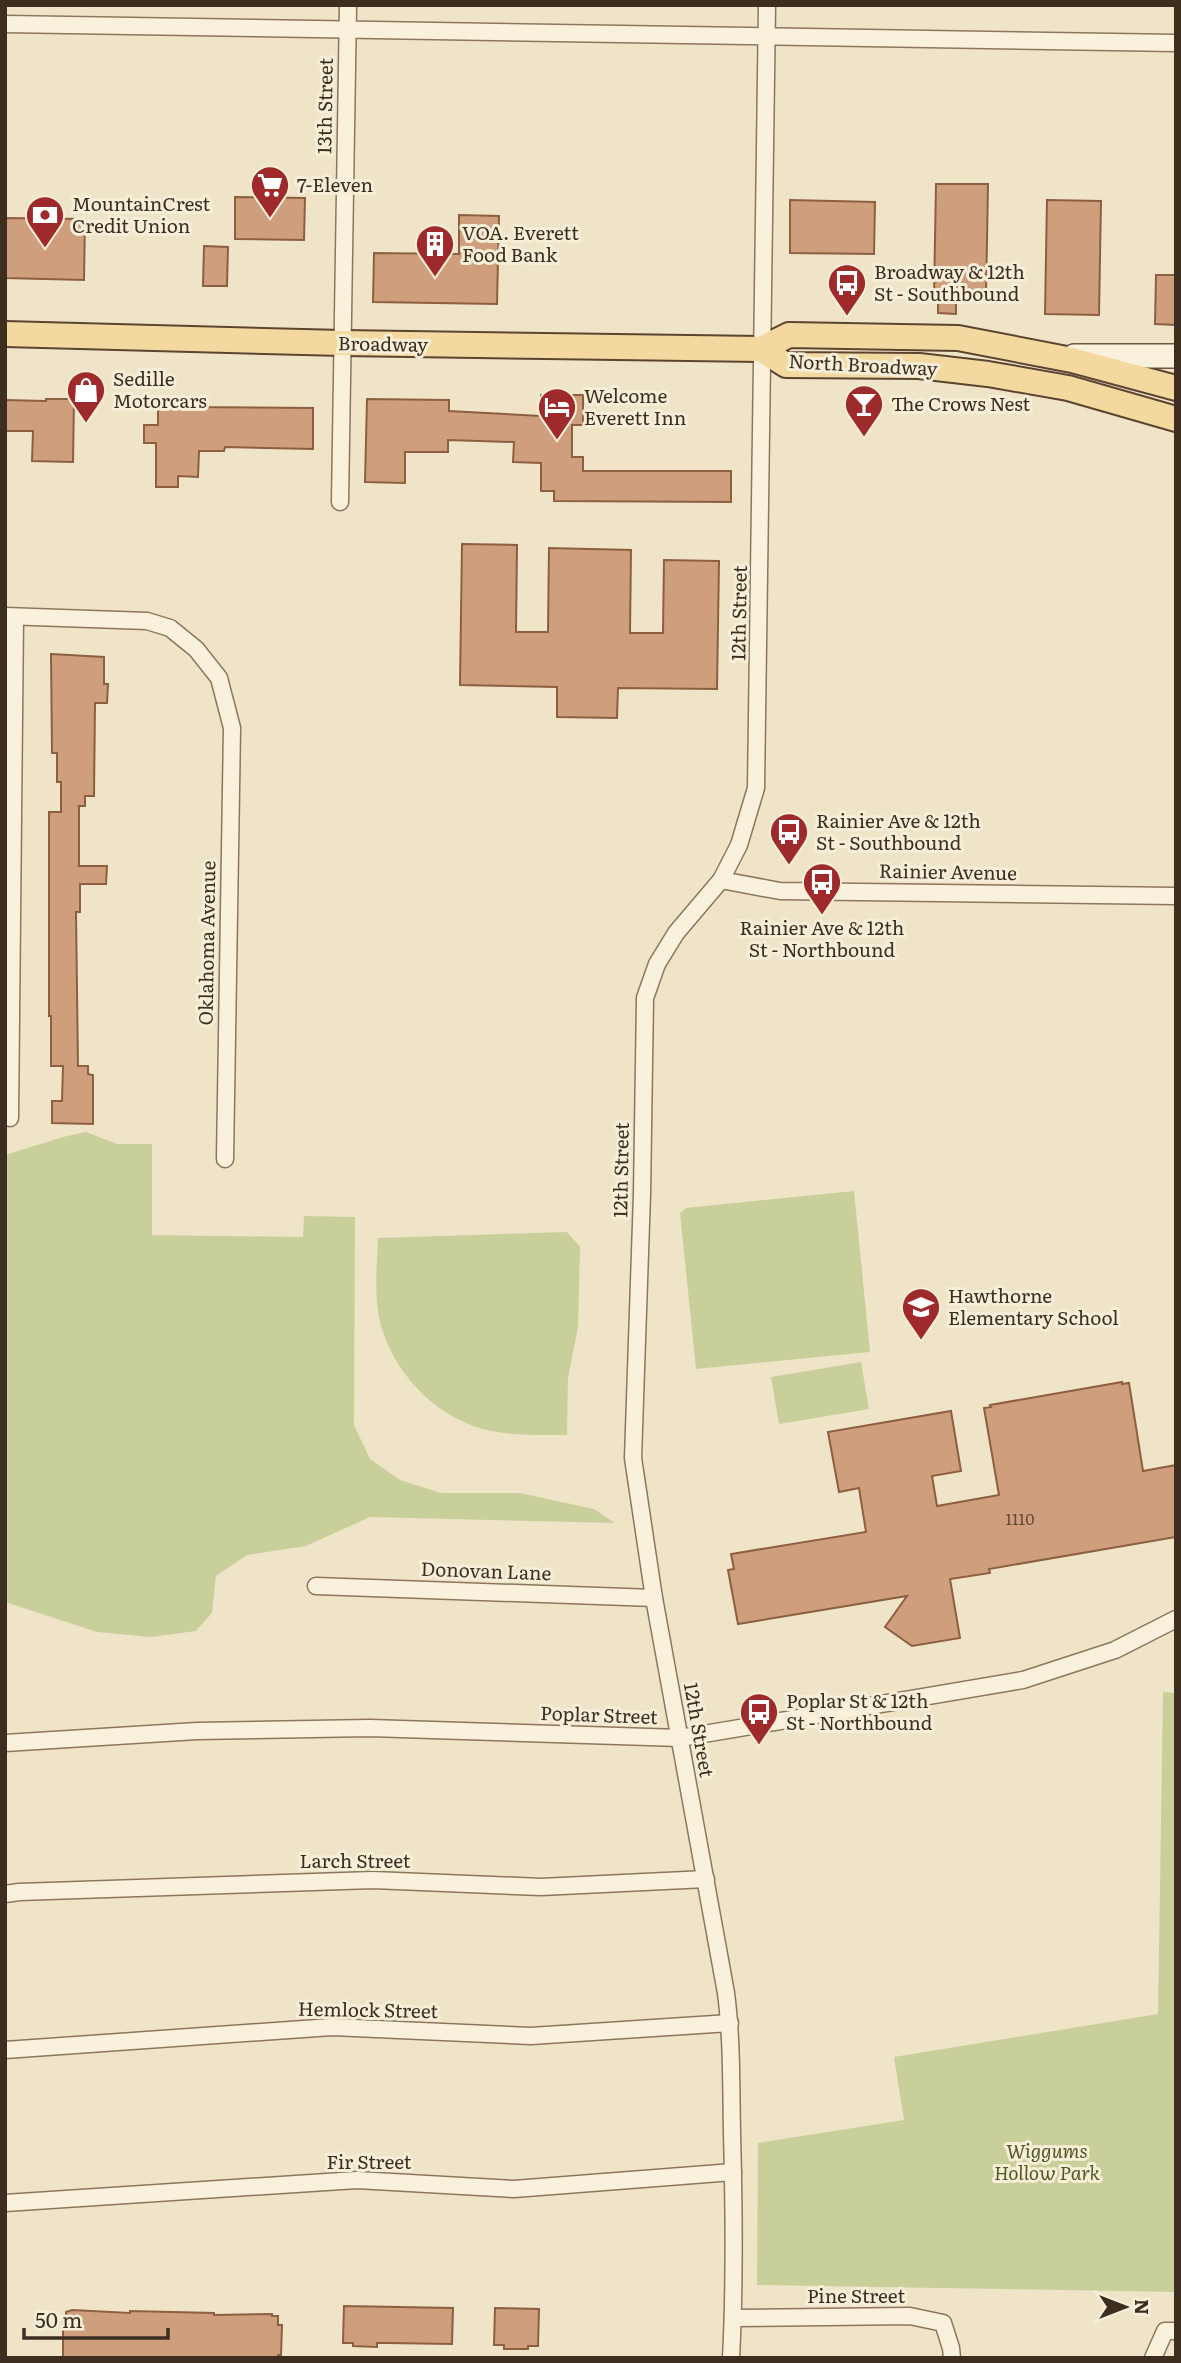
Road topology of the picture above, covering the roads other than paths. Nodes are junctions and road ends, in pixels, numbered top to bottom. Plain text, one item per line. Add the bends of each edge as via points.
1 (348, 5) edge
2 (768, 5) edge
3 (5, 24) edge
4 (347, 29) junction
5 (767, 36) junction
6 (1176, 43) edge
7 (5, 334) edge
8 (342, 343) junction
9 (761, 349) junction
10 (1055, 356) junction
11 (1176, 356) edge
12 (1176, 388) edge
13 (1176, 419) edge
14 (340, 502) dead end
15 (10, 616) edge
16 (720, 880) junction
17 (1176, 896) edge
18 (8, 947) edge
19 (9, 1118) dead end
20 (225, 1159) dead end
21 (316, 1586) dead end
22 (654, 1598) junction
23 (1176, 1619) edge
24 (680, 1738) junction
25 (5, 1743) edge
26 (706, 1879) junction
27 (5, 1894) edge
28 (730, 2022) junction
29 (5, 2050) edge
30 (733, 2172) junction
31 (5, 2203) edge
32 (733, 2318) junction
33 (1170, 2331) edge
34 (731, 2358) edge
35 (952, 2358) edge
36 (1153, 2358) edge

1 - 4 street, 13th Street
2 - 5 street, 12th Street
3 - 4 street
4 - 5 street
4 - 8 street, 13th Street
5 - 6 street
5 - 9 street, 12th Street
7 - 8 main road, Broadway
8 - 9 main road, Broadway
8 - 14 street, 13th Street
9 - 10 main road, North Broadway via 789,335 958,338
9 - 13 main road, North Broadway via 786,365 919,366 988,373 1068,388
9 - 16 street, 12th Street via 756,788 739,845
10 - 11 street
10 - 12 main road, North Broadway
15 - 18 street
15 - 20 street, Oklahoma Avenue via 147,621 170,628 196,649 219,678 232,728
16 - 17 street, Rainier Avenue via 780,891
16 - 22 street, 12th Street via 670,943 645,998 633,1458
18 - 19 street
21 - 22 street, Donovan Lane
22 - 24 street, 12th Street
23 - 24 street, Poplar Street via 1115,1650 1023,1679
24 - 25 street, Poplar Street via 370,1728 197,1731
24 - 26 street, 12th Street
26 - 27 street, Larch Street via 541,1887 373,1880
26 - 28 street, 12th Street
28 - 29 street, Hemlock Street via 531,2036 332,2027
28 - 30 street, 12th Street
30 - 31 street, Fir Street via 514,2189 357,2180
30 - 32 street, 12th Street
32 - 34 street, 12th Street
32 - 35 street, Pine Street via 910,2316 943,2323
33 - 36 street

